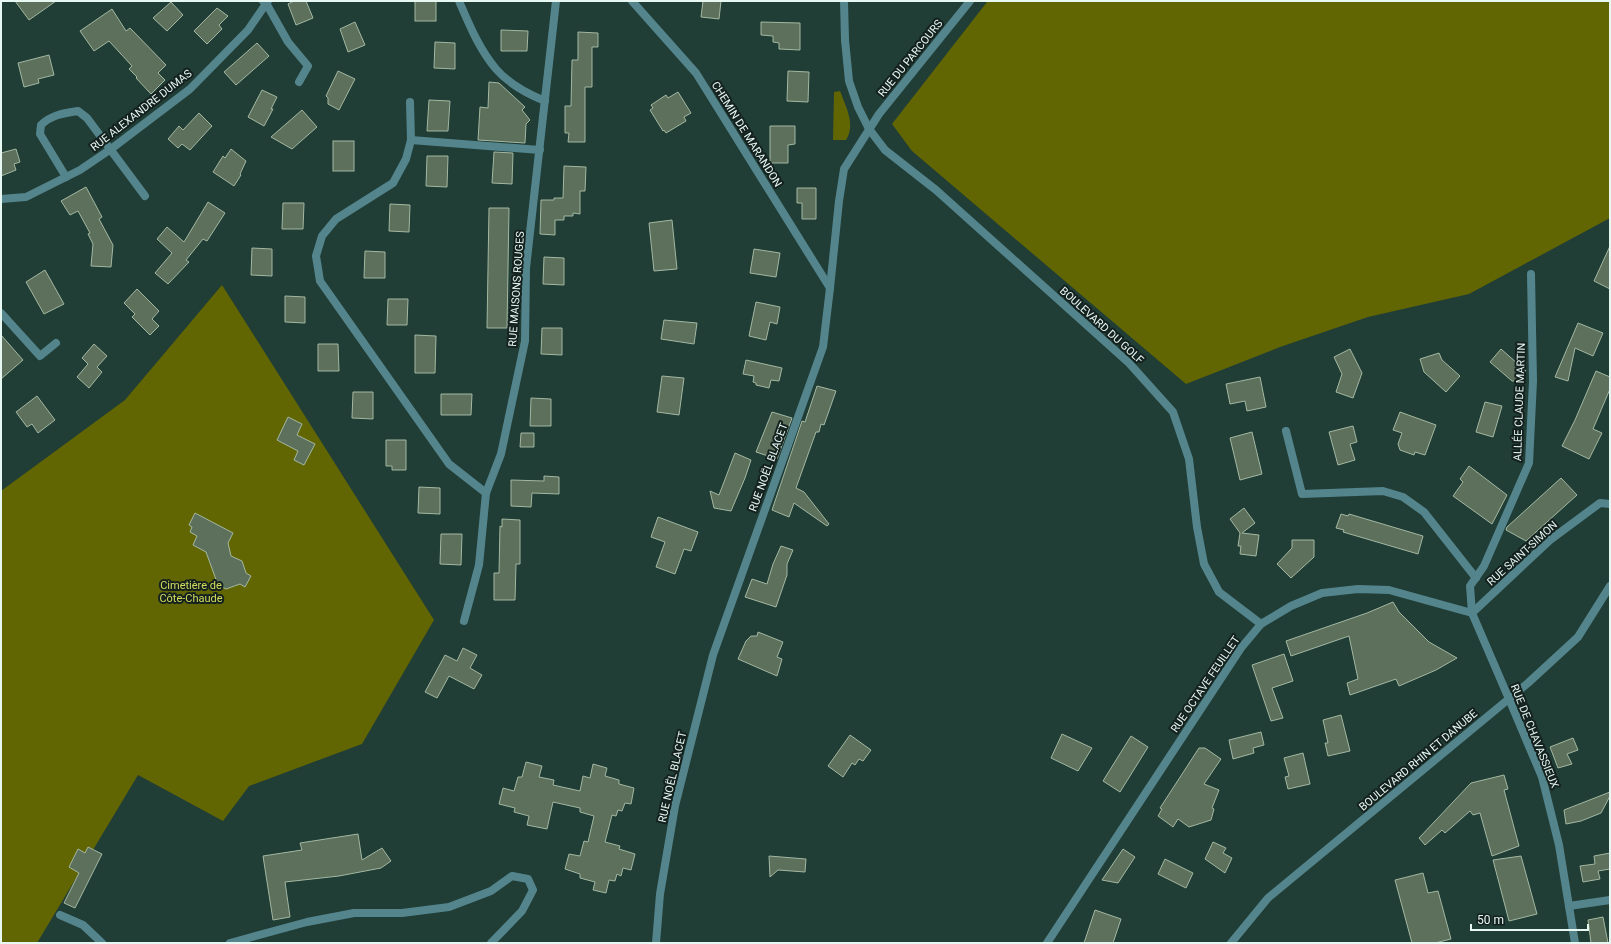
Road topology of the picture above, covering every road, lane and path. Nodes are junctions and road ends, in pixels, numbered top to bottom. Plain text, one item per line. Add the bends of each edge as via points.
1 (459, 1) edge
2 (556, 1) edge
3 (632, 1) edge
4 (844, 1) edge
5 (970, 1) edge
6 (266, 2) edge
7 (299, 82) dead end
8 (545, 101) junction
9 (410, 102) dead end
10 (869, 129) junction
11 (411, 140) junction
12 (112, 149) junction
13 (540, 150) junction
14 (66, 178) junction
15 (145, 196) dead end
16 (1, 199) edge
17 (1531, 274) dead end
18 (830, 288) junction
19 (1, 313) edge
20 (56, 343) dead end
21 (1286, 431) dead end
22 (486, 493) junction
23 (1610, 504) edge
24 (1476, 578) junction
25 (1610, 586) edge
26 (1472, 613) junction
27 (464, 621) dead end
28 (1261, 624) junction
29 (1509, 699) junction
30 (1610, 900) edge
31 (1569, 906) junction
32 (60, 915) dead end
33 (102, 943) edge
34 (230, 943) edge
35 (490, 943) edge
36 (656, 943) edge
37 (1047, 943) edge
38 (1231, 943) edge
39 (1575, 943) edge

1 - 8 street via 474,36 496,69 524,92
2 - 8 street, RUE MAISONS ROUGES
3 - 18 street, CHEMIN DE MARANDON via 696,73
4 - 10 street via 849,81
5 - 10 street, RUE DU PARCOURS
6 - 7 street via 288,42 308,66
6 - 12 street, RUE ALEXANDRE DUMAS via 248,30 190,89
8 - 13 street, RUE MAISONS ROUGES
9 - 11 street
10 - 18 street, RUE NOËL BLACET via 844,169 838,201
10 - 28 street, BOULEVARD DU GOLF via 885,150 936,190 1129,362 1173,412 1189,459 1196,527 1204,564 1219,592
11 - 13 street
11 - 22 street via 406,160 393,182 336,220 322,236 316,256 320,281 450,464
12 - 14 street, RUE ALEXANDRE DUMAS
12 - 14 street via 87,118 78,111 48,118 41,125 40,134
12 - 15 street
13 - 22 street, RUE MAISONS ROUGES via 526,268 525,341 501,454
14 - 16 street, RUE ALEXANDRE DUMAS via 26,197
17 - 24 street, ALLÉE CLAUDE MARTIN via 1533,381 1529,463 1484,566
18 - 36 street, RUE NOËL BLACET via 823,347 713,655 675,806 660,894
19 - 20 street via 40,356
21 - 24 street via 1302,494 1383,491 1403,498 1424,512
22 - 27 street, RUE MAISONS ROUGES via 479,565
23 - 26 street, RUE SAINT-SIMON via 1600,503 1550,540
24 - 26 street, ALLÉE CLAUDE MARTIN via 1470,586
25 - 29 street, BOULEVARD RHIN ET DANUBE via 1578,637
26 - 28 street, RUE OCTAVE FEUILLET via 1389,590 1358,589 1322,593 1291,606
26 - 29 street, RUE DE CHAVASSIEUX
28 - 37 street, RUE OCTAVE FEUILLET via 1241,648
29 - 31 street, RUE DE CHAVASSIEUX via 1542,777 1559,845
29 - 38 street, BOULEVARD RHIN ET DANUBE via 1268,898
30 - 31 street
31 - 39 street, RUE DE CHAVASSIEUX
32 - 33 street via 83,925
34 - 35 street via 307,922 354,913 402,913 449,908 491,891 512,876 528,879 533,890 522,911

